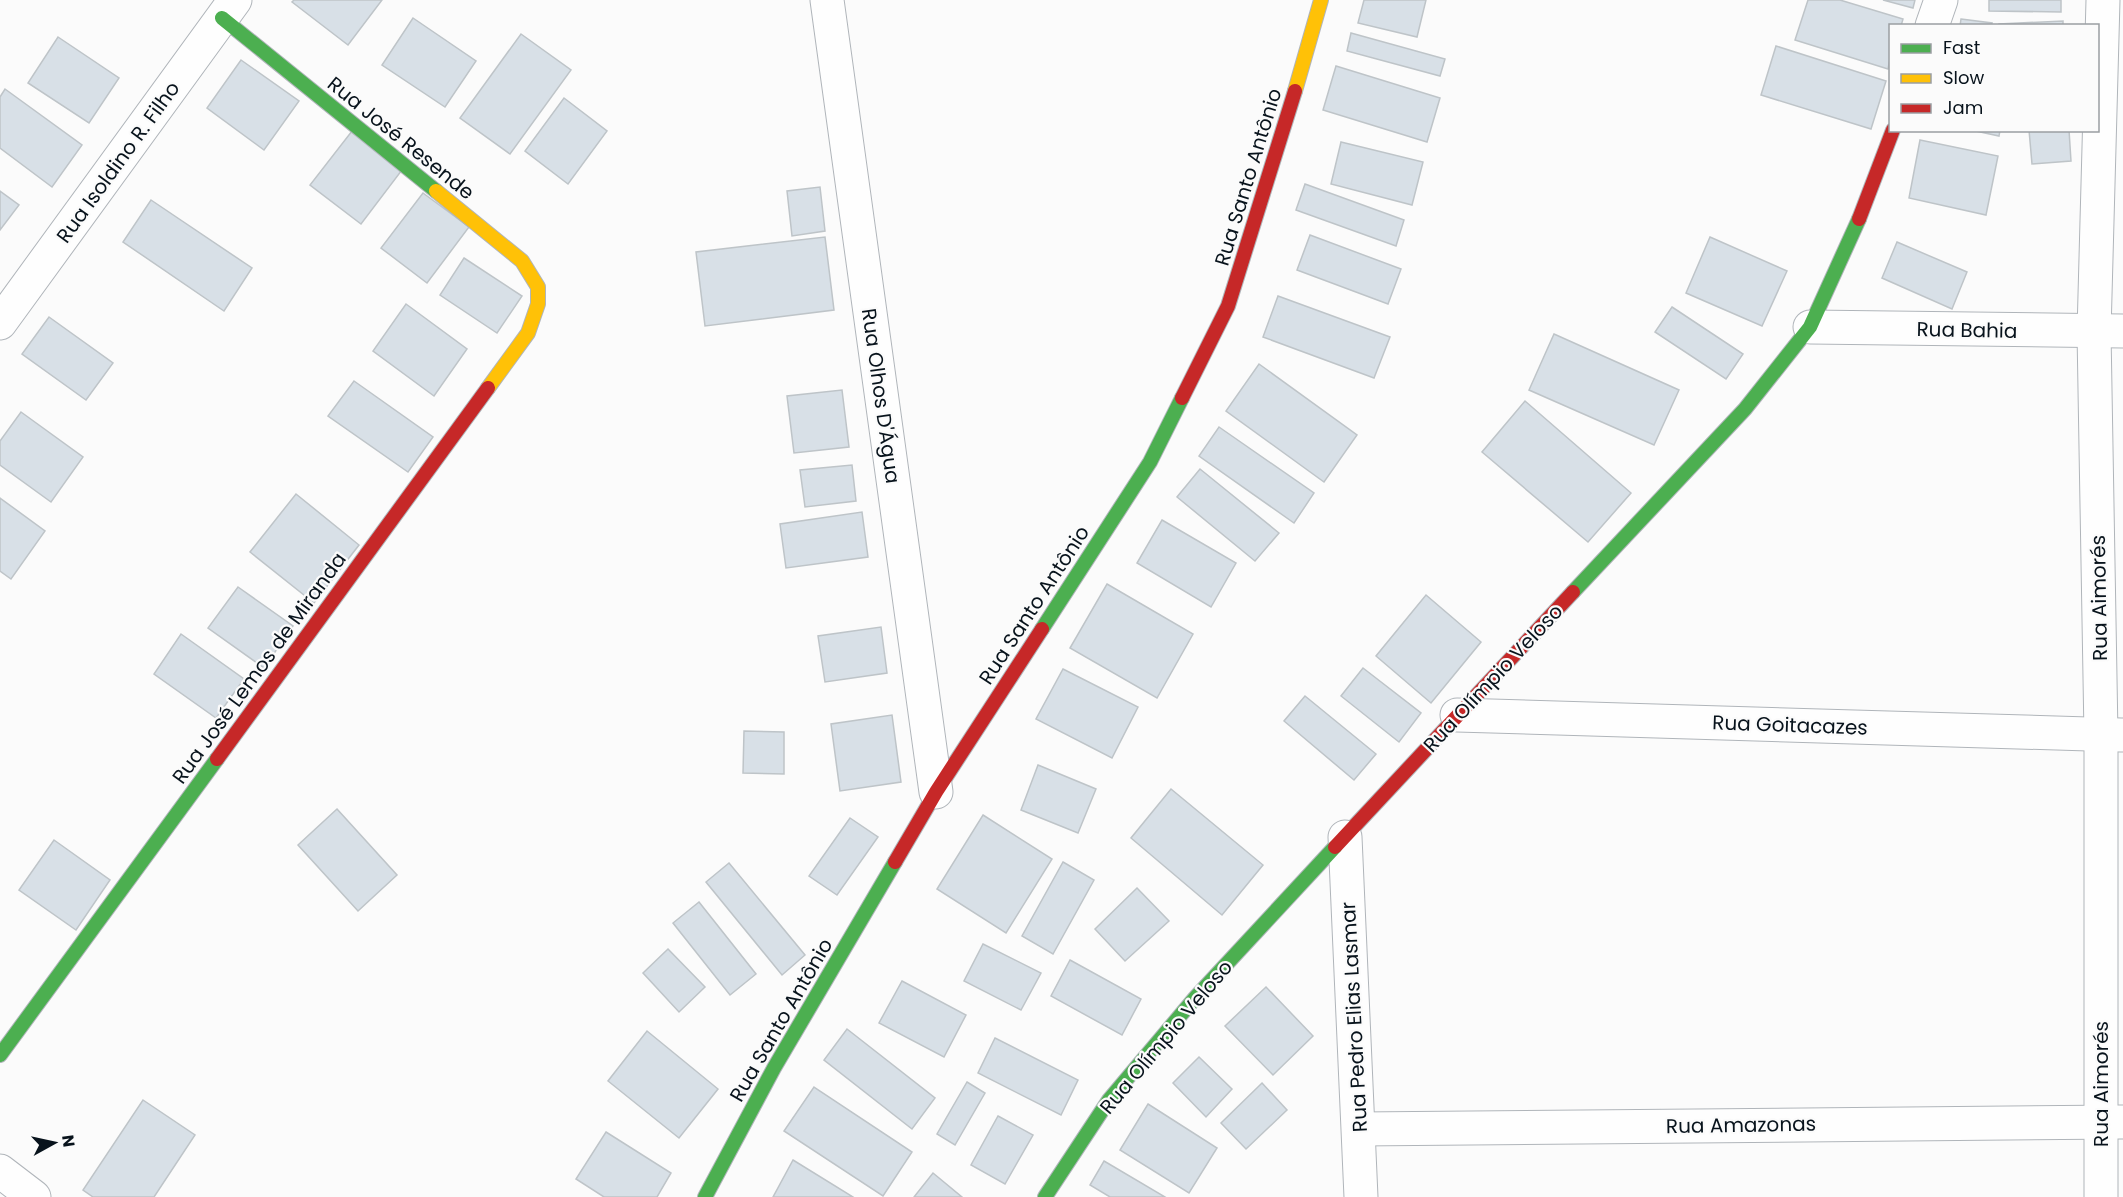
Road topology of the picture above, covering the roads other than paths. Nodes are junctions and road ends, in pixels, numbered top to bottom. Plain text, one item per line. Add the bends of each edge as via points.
1 (827, 0) edge
2 (1321, 0) edge
3 (1941, 0) edge
4 (2103, 0) edge
5 (229, 9) edge
6 (1933, 24) edge
7 (1892, 132) edge
8 (540, 299) joint
9 (0, 323) edge
10 (1810, 327) junction
11 (2109, 332) edge
12 (1457, 715) junction
13 (2112, 735) edge
14 (936, 792) junction
15 (1345, 837) junction
16 (0, 1055) edge
17 (2112, 1122) edge
18 (1359, 1129) junction
19 (0, 1171) edge
20 (34, 1197) edge
21 (705, 1197) edge
22 (1045, 1197) edge
23 (1362, 1197) edge
24 (2101, 1197) edge

1 - 14 street, Rua Olhos D'Água
2 - 14 street, Rua Santo Antônio via 1228,306 1150,462
3 - 6 street
4 - 11 street, Rua Aimorés
5 - 8 street, Rua José Resende via 522,261 535,277
5 - 9 street, Rua Isoldino R. Filho
7 - 10 street, Rua Olímpio Veloso via 1865,206
8 - 16 street, Rua José Lemos de Miranda via 528,333
10 - 11 street, Rua Bahia
10 - 12 street, Rua Olímpio Veloso via 1745,409
11 - 13 street, Rua Aimorés
12 - 13 street, Rua Goitacazes
12 - 15 street, Rua Olímpio Veloso
13 - 17 street, Rua Aimorés
14 - 21 street, Rua Santo Antônio via 774,1068
15 - 18 street, Rua Pedro Elias Lasmar
15 - 22 street, Rua Olímpio Veloso via 1195,998 1109,1100
17 - 18 street, Rua Amazonas
17 - 24 street, Rua Aimorés
18 - 23 street, Rua Pedro Elias Lasmar
19 - 20 street

